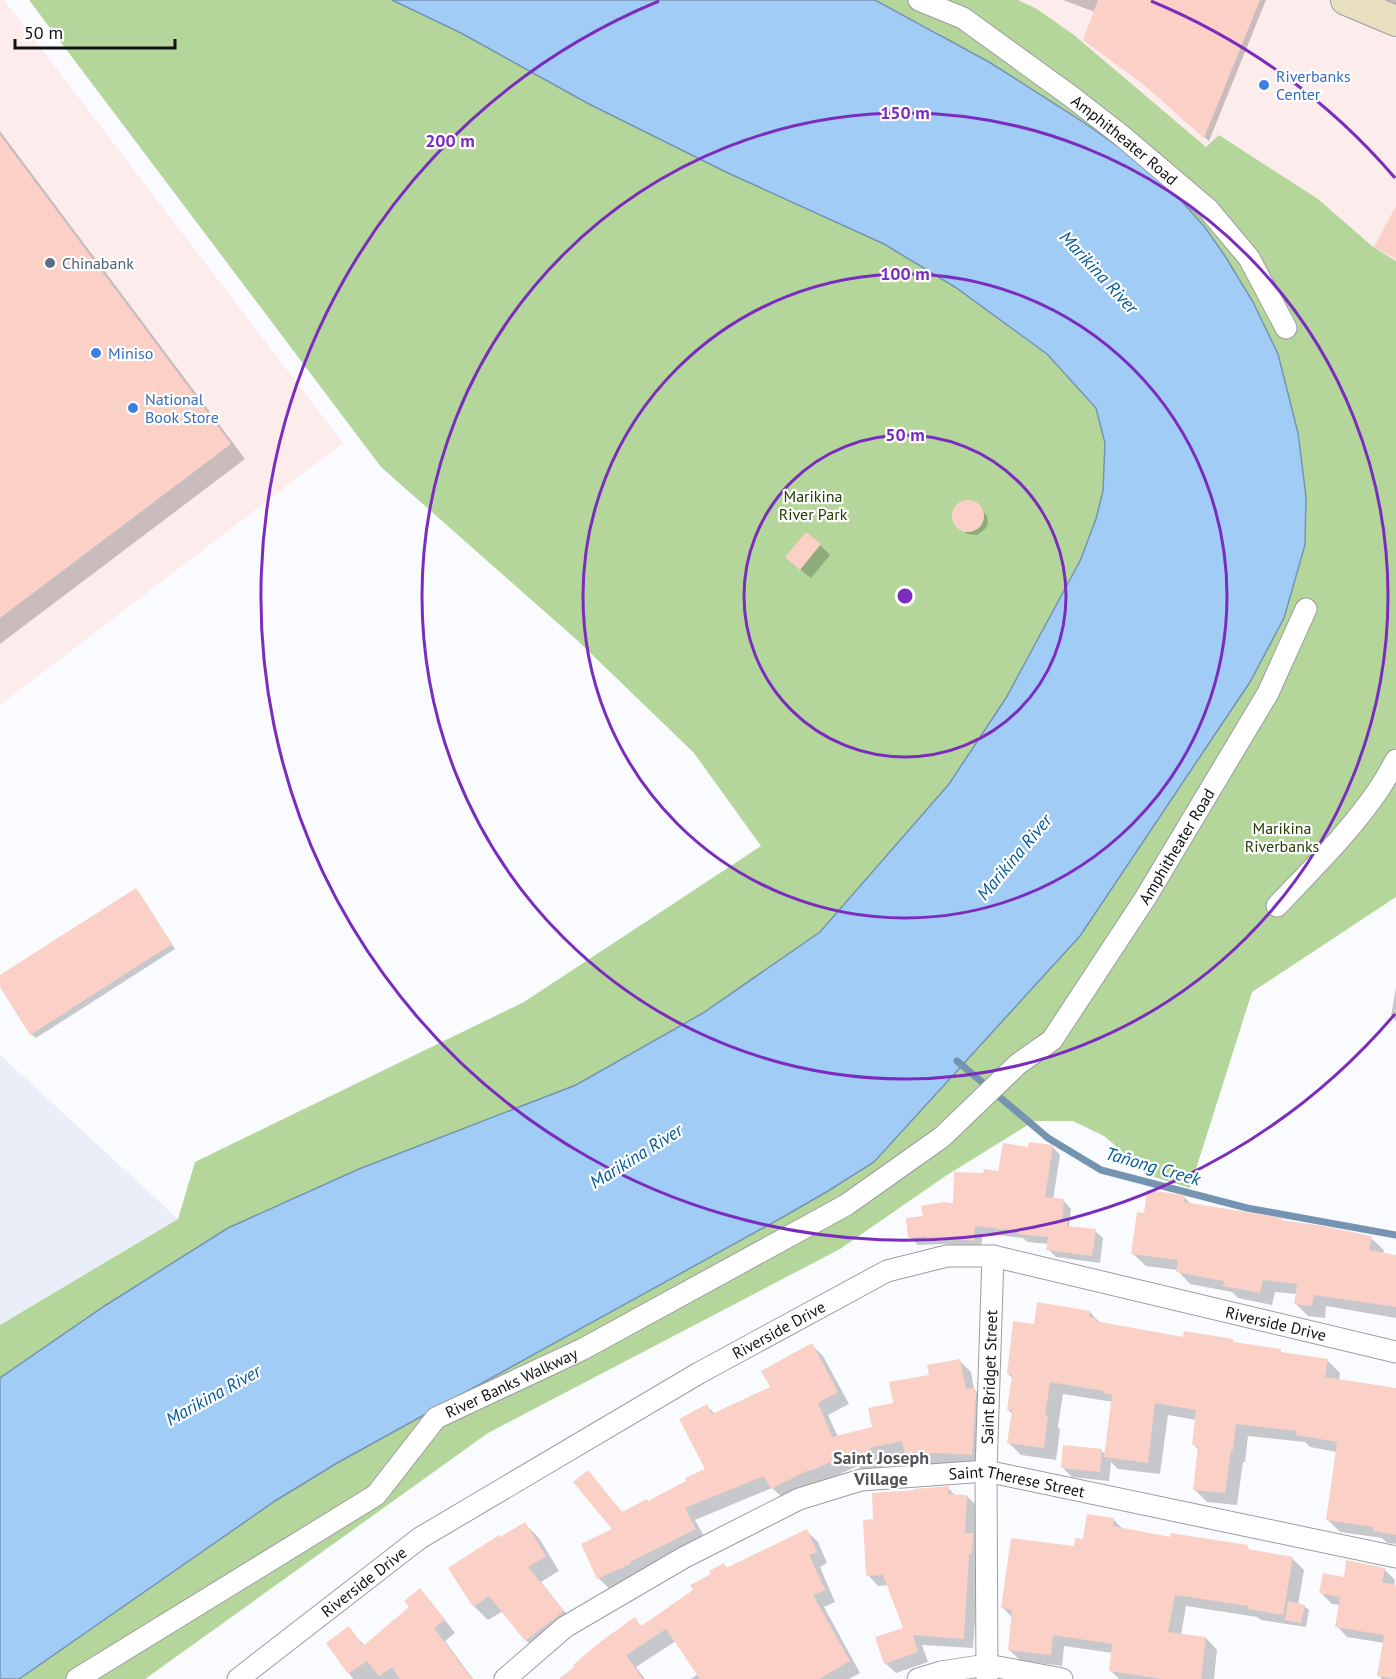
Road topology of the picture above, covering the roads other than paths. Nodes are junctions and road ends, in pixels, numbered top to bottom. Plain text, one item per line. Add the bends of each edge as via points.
1 (919, 0) edge
2 (1346, 0) edge
3 (1396, 21) edge
4 (1286, 328) dead end
5 (1306, 609) dead end
6 (1396, 760) edge
7 (1276, 906) dead end
8 (942, 1137) joint
9 (993, 1256) junction
10 (1396, 1352) edge
11 (986, 1471) junction
12 (1396, 1557) edge
13 (987, 1672) edge
14 (77, 1679) edge
15 (238, 1679) edge
16 (505, 1679) edge
17 (918, 1679) edge
18 (1062, 1679) edge

1 - 4 street, Amphitheater Road via 963,18 1110,127 1208,209 1249,258
2 - 3 street
5 - 8 street, Amphitheater Road via 1268,693 1146,897 1052,1040 1018,1064
6 - 7 street via 1347,830
8 - 14 street, River Banks Walkway via 835,1211 583,1349 436,1418 376,1495
9 - 10 street, Riverside Drive
9 - 11 street, Saint Bridget Street
9 - 15 street, Riverside Drive via 947,1256 887,1271 699,1373 420,1538
11 - 12 street, Saint Therese Street
11 - 13 street, Saint Bridget Street
11 - 16 street, Saint Therese Street via 861,1480 799,1499 683,1558 565,1627
13 - 17 street via 941,1672
13 - 18 street

